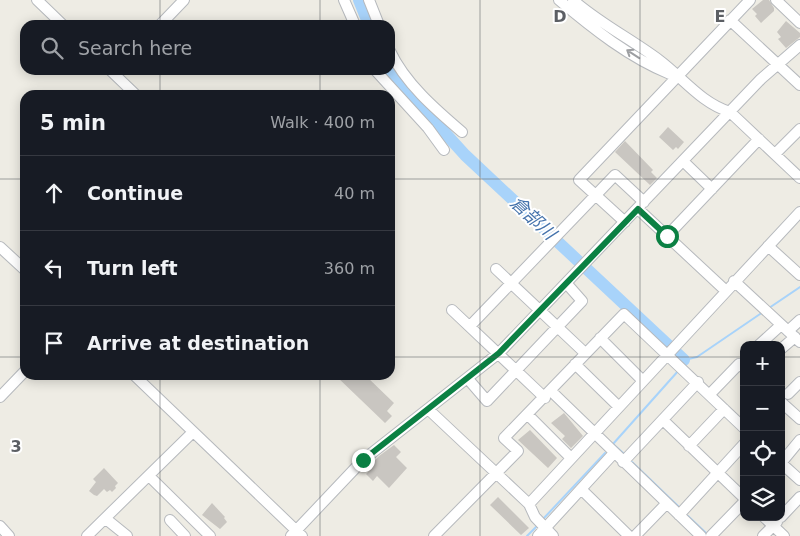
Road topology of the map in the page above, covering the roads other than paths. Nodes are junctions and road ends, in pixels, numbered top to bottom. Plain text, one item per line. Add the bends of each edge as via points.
1 (37, 0) edge
2 (184, 0) edge
3 (344, 0) edge
4 (369, 0) edge
5 (559, 0) edge
6 (750, 0) edge
7 (776, 0) edge
8 (578, 5) edge
9 (58, 20) edge
10 (165, 20) edge
11 (353, 20) edge
12 (377, 20) edge
13 (730, 20) junction
14 (800, 23) edge
15 (800, 45) edge
16 (395, 60) edge
17 (778, 63) junction
18 (118, 75) edge
19 (380, 75) edge
20 (676, 76) junction
21 (800, 85) edge
22 (131, 90) edge
23 (393, 90) edge
24 (395, 92) edge
25 (730, 112) junction
26 (800, 129) edge
27 (462, 132) dead end
28 (759, 139) junction
29 (444, 150) dead end
30 (775, 154) junction
31 (683, 162) junction
32 (800, 178) edge
33 (712, 189) junction
34 (595, 196) junction
35 (641, 205) junction
36 (800, 212) edge
37 (625, 222) junction
38 (667, 236) junction
39 (768, 246) junction
40 (0, 247) edge
41 (20, 265) edge
42 (496, 269) dead end
43 (800, 275) edge
44 (734, 281) junction
45 (511, 283) junction
46 (566, 284) junction
47 (726, 291) junction
48 (452, 310) dead end
49 (540, 311) junction
50 (800, 320) edge
51 (470, 326) junction
52 (559, 328) junction
53 (791, 334) edge
54 (600, 338) junction
55 (771, 341) edge
56 (670, 351) junction
57 (499, 353) junction
58 (586, 353) junction
59 (575, 364) junction
60 (740, 365) edge
61 (517, 371) junction
62 (20, 376) edge
63 (139, 380) edge
64 (468, 380) junction
65 (643, 382) junction
66 (698, 382) junction
67 (800, 382) edge
68 (548, 394) junction
69 (710, 394) junction
70 (0, 397) edge
71 (785, 398) edge
72 (619, 407) junction
73 (724, 409) junction
74 (430, 410) junction
75 (528, 415) junction
76 (800, 419) edge
77 (663, 420) junction
78 (740, 424) edge
79 (193, 432) junction
80 (595, 434) junction
81 (800, 440) edge
82 (690, 446) junction
83 (740, 448) edge
84 (614, 453) junction
85 (571, 458) junction
86 (785, 458) edge
87 (623, 462) junction
88 (785, 467) edge
89 (496, 472) junction
90 (717, 473) junction
91 (149, 476) junction
92 (800, 480) edge
93 (581, 489) junction
94 (740, 496) edge
95 (800, 497) edge
96 (667, 503) junction
97 (530, 504) junction
98 (740, 504) edge
99 (785, 513) edge
100 (679, 515) junction
101 (106, 519) junction
102 (170, 520) dead end
103 (768, 521) edge
104 (777, 521) edge
105 (773, 525) junction
106 (0, 526) edge
107 (541, 532) edge
108 (296, 534) edge
109 (8, 536) edge
110 (87, 536) edge
111 (127, 536) edge
112 (185, 536) edge
113 (210, 536) edge
114 (434, 536) edge
115 (553, 536) edge
116 (629, 536) edge
117 (635, 536) edge
118 (701, 536) edge
119 (711, 536) edge
120 (763, 536) edge
121 (784, 536) edge

1 - 9 street
2 - 10 street
3 - 11 street
4 - 12 street
5 - 8 street
6 - 13 street
7 - 14 street
8 - 20 street via 652,66
13 - 17 street
13 - 20 street
15 - 17 street
16 - 27 street via 401,71
17 - 21 street
17 - 25 street
18 - 22 street
19 - 23 street
20 - 25 street via 716,108
20 - 34 street via 579,180
24 - 29 street
25 - 28 street
25 - 31 street
26 - 30 street
28 - 30 street
28 - 33 street
30 - 32 street
31 - 33 street
31 - 35 street
33 - 38 street
34 - 35 street via 615,175
34 - 37 street
34 - 45 street
35 - 37 street
35 - 38 street
36 - 39 street
37 - 46 street
38 - 47 street
39 - 43 street
39 - 44 street
40 - 41 street
42 - 45 street
44 - 47 street
44 - 53 street
45 - 49 street
45 - 51 street
46 - 49 street
46 - 52 street via 582,301
47 - 56 street
48 - 51 street
49 - 52 street
49 - 57 street
50 - 53 street
51 - 57 street
52 - 58 street
52 - 61 street
53 - 55 street
54 - 56 street via 624,314
54 - 58 street
54 - 65 street
56 - 65 street
56 - 66 street
57 - 61 street
57 - 64 street
58 - 59 street
59 - 68 street
59 - 72 street
60 - 69 street
61 - 64 street via 487,401
61 - 68 street
62 - 70 street
63 - 79 street
64 - 74 street
65 - 72 street
66 - 69 street
66 - 77 street
67 - 71 street
68 - 75 street
68 - 80 street
69 - 73 street
71 - 76 street
72 - 80 street
73 - 78 street
73 - 82 street
74 - 89 street
74 - 108 street via 363,460
75 - 85 street
75 - 89 street via 504,438 518,451
77 - 82 street
77 - 87 street
79 - 91 street
79 - 108 street
80 - 84 street
80 - 85 street
81 - 86 street
82 - 90 street
83 - 90 street
84 - 87 street
84 - 93 street
85 - 97 street
87 - 96 street
88 - 92 street
89 - 97 street
89 - 114 street
90 - 94 street
90 - 100 street
91 - 101 street
91 - 113 street
93 - 107 street
93 - 116 street
95 - 99 street
96 - 100 street
96 - 117 street
97 - 107 street
98 - 119 street
100 - 118 street
101 - 110 street
101 - 111 street
102 - 112 street
103 - 105 street
104 - 105 street
105 - 120 street
105 - 121 street
106 - 109 street
107 - 115 street

